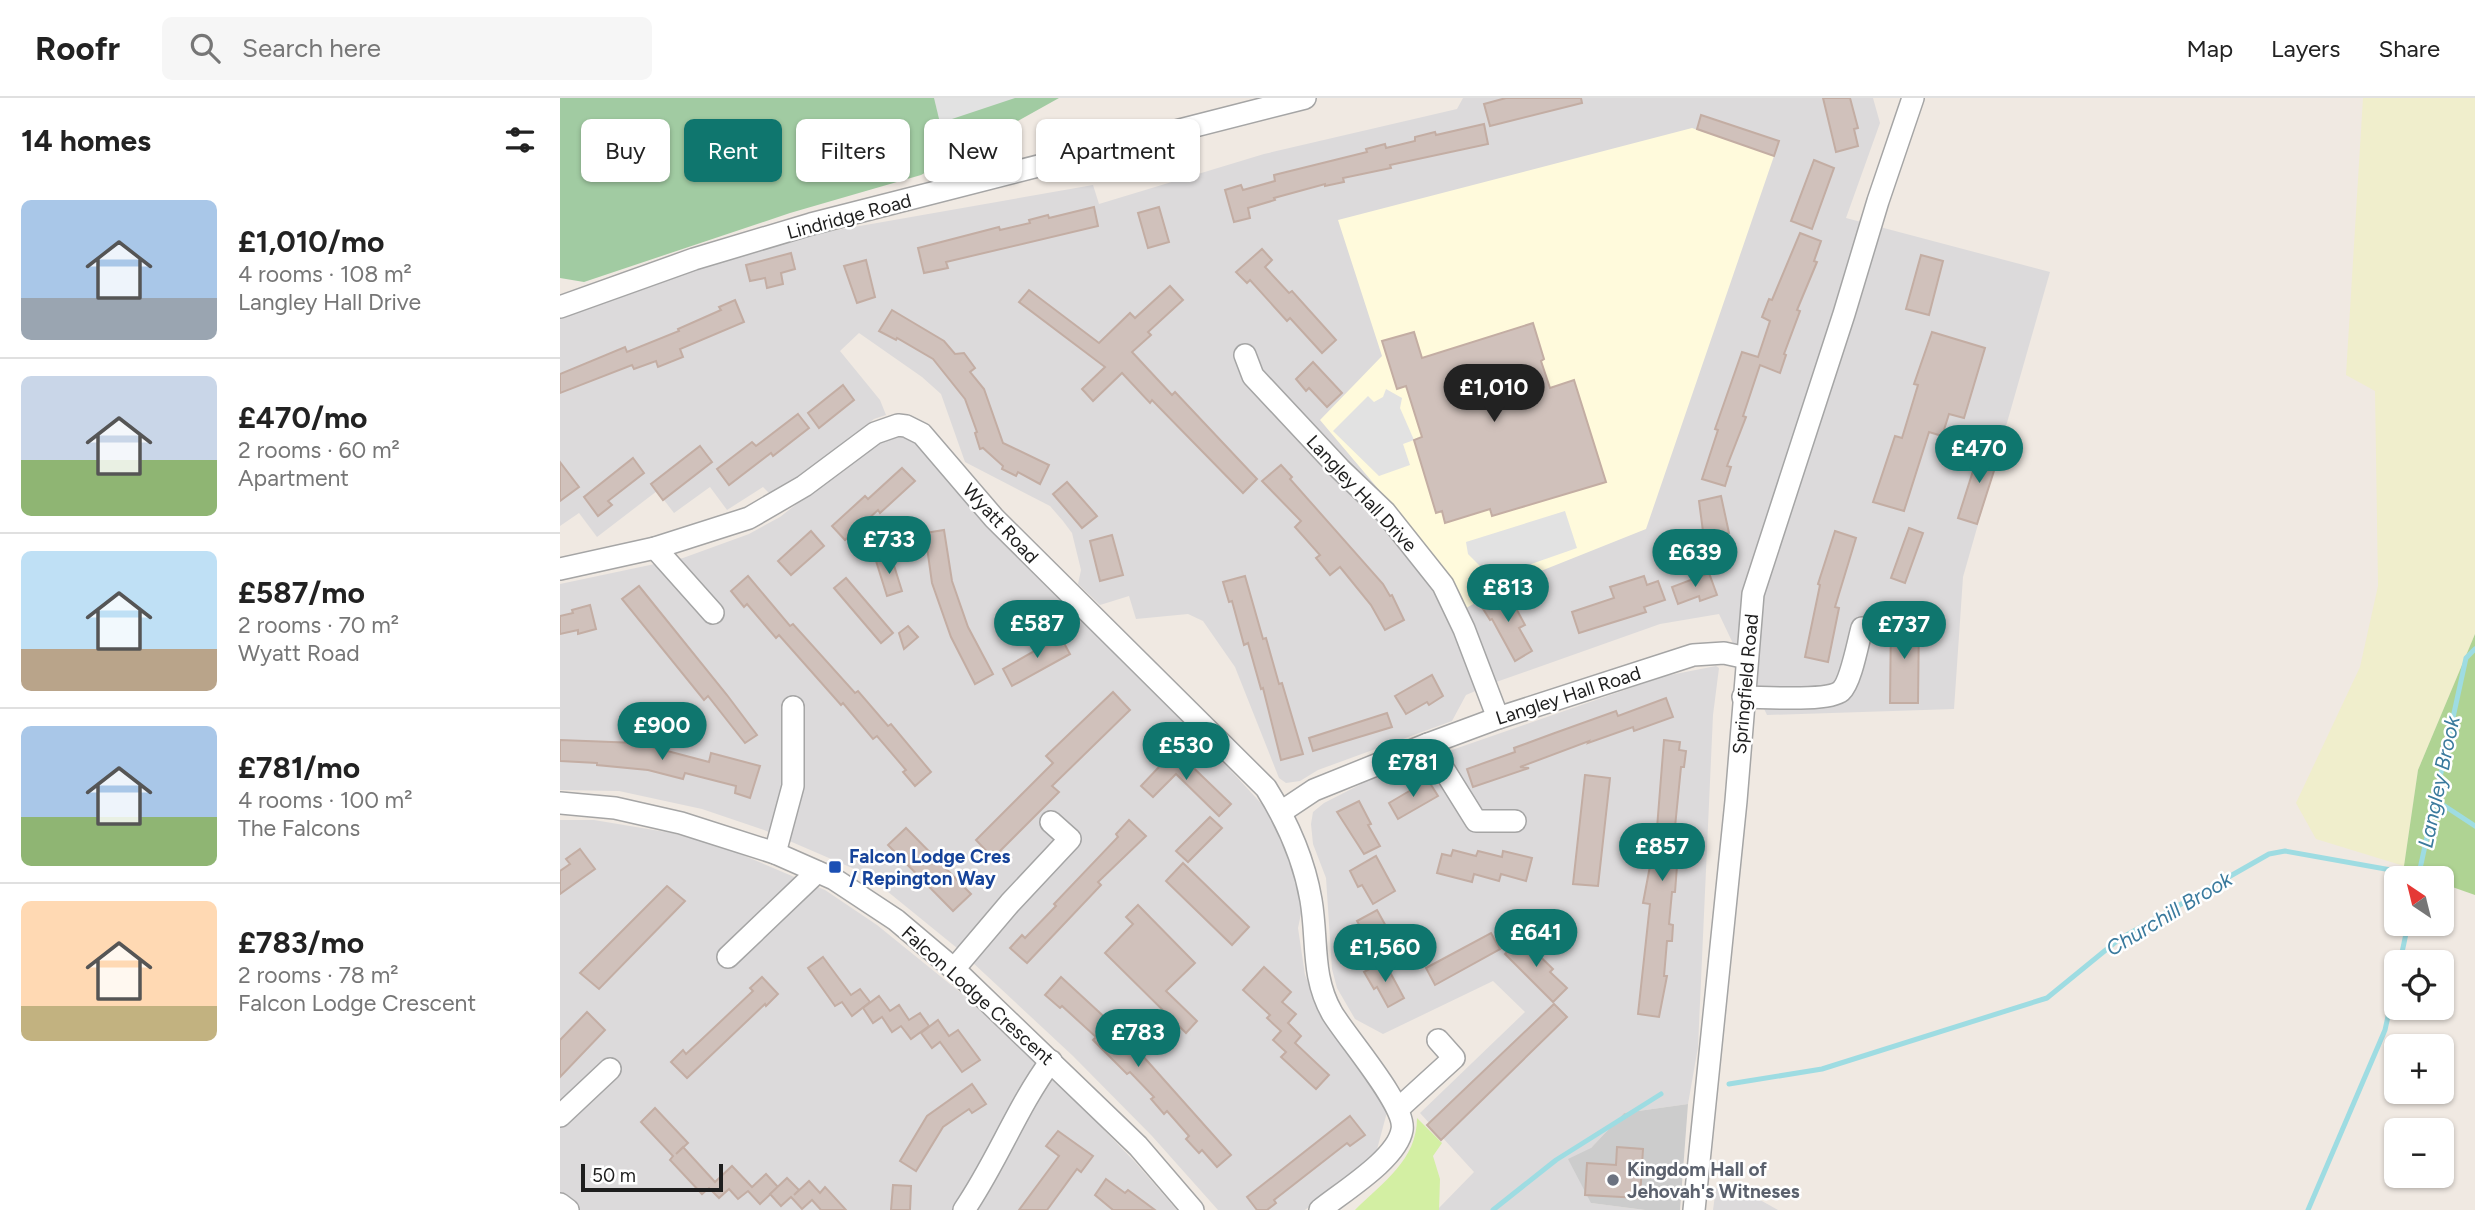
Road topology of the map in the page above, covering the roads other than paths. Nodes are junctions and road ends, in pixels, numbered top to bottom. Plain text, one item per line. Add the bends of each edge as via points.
1 (1305, 98) edge
2 (1913, 98) edge
3 (560, 307) edge
4 (1245, 355) dead end
5 (655, 548) junction
6 (560, 569) edge
7 (713, 613) dead end
8 (1862, 628) dead end
9 (1746, 658) junction
10 (1744, 697) junction
11 (793, 707) dead end
12 (1497, 718) junction
13 (1429, 744) junction
14 (560, 803) edge
15 (1282, 812) junction
16 (1516, 821) dead end
17 (1051, 822) dead end
18 (775, 853) junction
19 (817, 872) junction
20 (727, 957) dead end
21 (954, 969) junction
22 (1438, 1040) dead end
23 (1051, 1061) junction
24 (610, 1069) dead end
25 (1398, 1109) junction
26 (560, 1116) edge
27 (560, 1204) edge
28 (568, 1210) edge
29 (964, 1210) edge
30 (1193, 1210) edge
31 (1320, 1210) edge
32 (1693, 1210) edge

1 - 3 street, Lindridge Road via 811,224 694,259
2 - 9 street, Springfield Road via 1753,594
4 - 12 street, Langley Hall Drive via 1253,376 1385,512 1443,585
5 - 6 street, Wyatt Road
5 - 7 street
5 - 15 street, Wyatt Road via 749,519 804,486 875,433 906,426 922,434 994,518 1266,788
8 - 10 street via 1842,690 1825,698
9 - 10 street, Springfield Road
9 - 12 street, Langley Hall Road via 1724,653 1693,655
10 - 32 street, Springfield Road
11 - 18 street via 793,786
12 - 13 street, Langley Hall Road
13 - 15 street, Langley Hall Road via 1314,790
13 - 16 street via 1476,821
14 - 18 street, Falcon Lodge Crescent via 615,808 676,822
15 - 25 street, Wyatt Road via 1299,848 1311,900 1319,986 1332,1014
17 - 21 street via 1070,839
18 - 19 street, Falcon Lodge Crescent
19 - 20 street
19 - 21 street, Falcon Lodge Crescent via 896,920
21 - 23 street, Falcon Lodge Crescent
22 - 25 street via 1454,1058
23 - 29 street
23 - 30 street, Falcon Lodge Crescent via 1138,1146
24 - 26 street
25 - 31 street via 1402,1133 1391,1154
27 - 28 street

